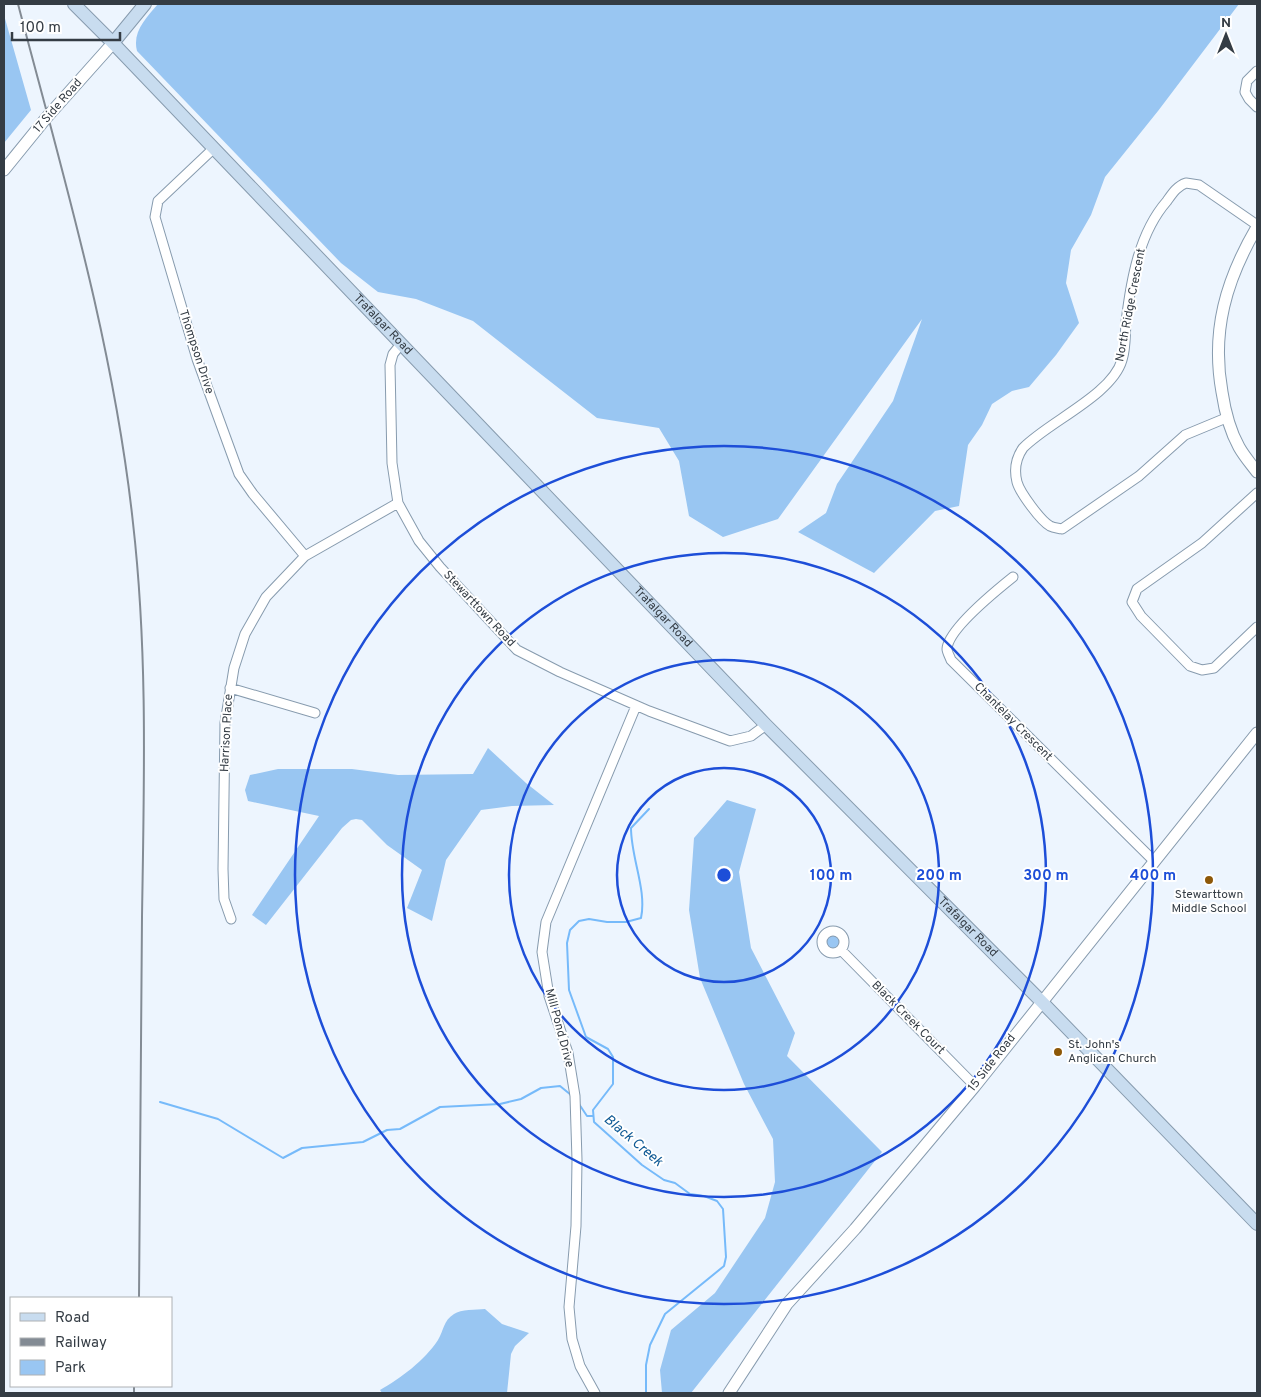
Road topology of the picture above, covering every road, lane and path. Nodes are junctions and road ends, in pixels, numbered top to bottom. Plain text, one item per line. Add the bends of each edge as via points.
1 (74, 4) edge
2 (145, 4) edge
3 (114, 43) junction
4 (1257, 71) edge
5 (1257, 108) edge
6 (214, 149) junction
7 (4, 170) edge
8 (1257, 226) edge
9 (401, 344) junction
10 (1226, 418) junction
11 (1257, 472) edge
12 (1257, 493) edge
13 (398, 503) junction
14 (305, 556) junction
15 (1013, 577) dead end
16 (1257, 627) edge
17 (230, 688) junction
18 (636, 706) junction
19 (315, 713) dead end
20 (766, 726) junction
21 (1257, 733) edge
22 (1154, 861) junction
23 (231, 919) dead end
24 (841, 950) dead end
25 (1041, 1001) junction
26 (975, 1086) junction
27 (1257, 1224) edge
28 (594, 1393) edge
29 (729, 1393) edge

1 - 3 main road, Trafalgar Road
2 - 3 main road
3 - 6 main road, Trafalgar Road
3 - 7 street, 17 Side Road
4 - 5 street via 1248,81 1245,92
6 - 9 main road, Trafalgar Road
6 - 14 street, Thompson Drive via 158,201 155,217 197,360 240,474
8 - 10 street via 1233,275 1219,328 1218,374
8 - 10 street, North Ridge Crescent via 1199,185 1186,183 1177,188 1157,214 1138,258 1127,314 1124,355 1119,368 1084,403 1023,448 1017,458 1017,481 1041,518 1050,526 1062,529 1139,476 1184,435
9 - 13 street, Stewarttown Road via 390,364 392,463
9 - 20 main road, Trafalgar Road
10 - 11 street via 1240,448
12 - 16 street via 1202,543 1137,589 1132,602 1141,616 1190,666 1202,670 1214,668
13 - 14 street, Harrison Place
13 - 18 street, Stewarttown Road via 419,541 440,567 517,650
14 - 17 street, Harrison Place via 262,604 245,634
15 - 22 street, Chantelay Crescent via 988,596 951,637 947,650 951,660
17 - 19 street
17 - 23 street, Harrison Place via 226,723 223,869 224,899
18 - 20 street, Stewarttown Road via 730,741 752,736
18 - 28 street, Mill Pond Drive via 546,922 542,952 550,996 568,1053 575,1096 576,1226 569,1307 572,1339 580,1366
20 - 25 main road, Trafalgar Road
21 - 22 street, 15 Side Road
22 - 25 street, 15 Side Road
24 - 26 street, Black Creek Court
25 - 26 street, 15 Side Road
25 - 27 main road, Trafalgar Road
26 - 29 street, 15 Side Road via 787,1304

